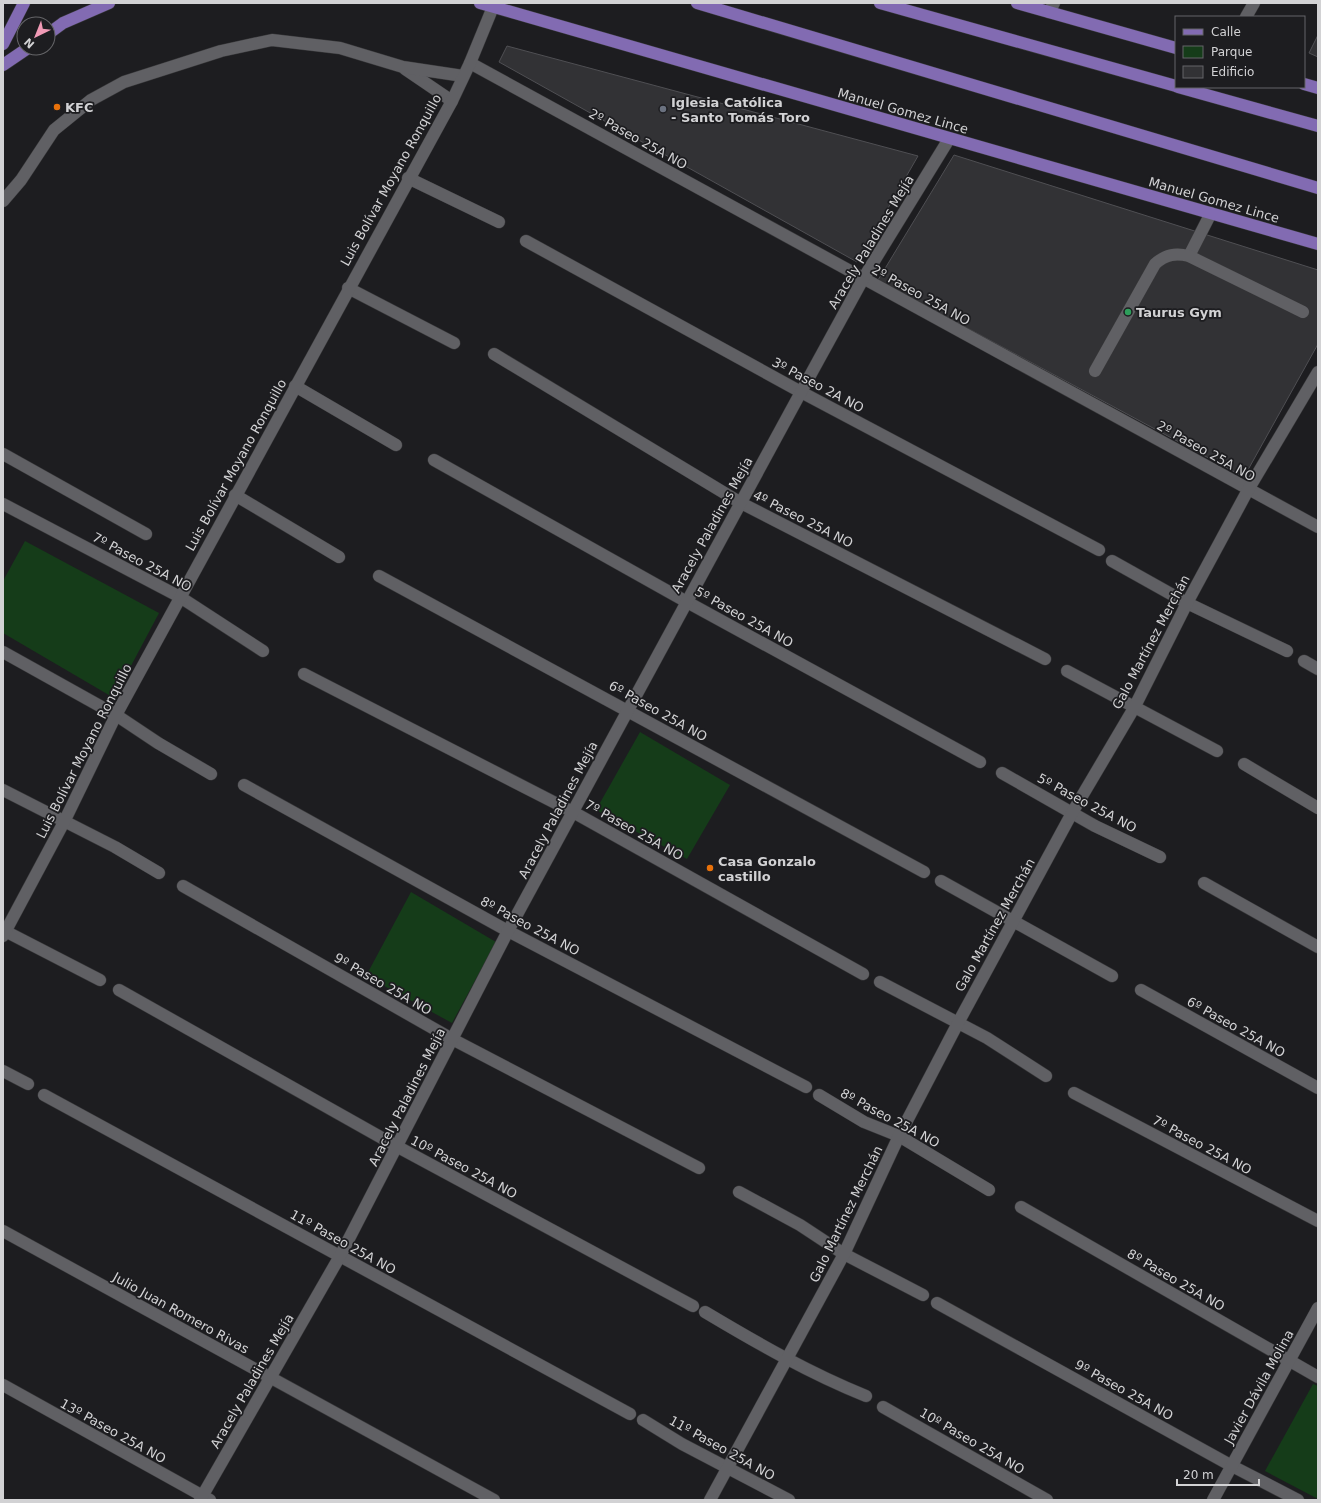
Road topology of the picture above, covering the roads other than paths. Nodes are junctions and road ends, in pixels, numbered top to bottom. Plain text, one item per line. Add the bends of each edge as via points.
1 (24, 3) edge
2 (109, 3) edge
3 (480, 3) edge
4 (697, 3) edge
5 (880, 3) edge
6 (1017, 3) edge
7 (1254, 3) edge
8 (493, 7) junction
9 (1051, 7) edge
10 (1247, 16) edge
11 (56, 28) edge
12 (3, 44) edge
13 (1175, 48) edge
14 (17, 56) edge
15 (470, 63) junction
16 (3, 66) edge
17 (403, 67) junction
18 (463, 76) junction
19 (1305, 84) edge
20 (1175, 86) edge
21 (1181, 88) edge
22 (1318, 88) edge
23 (452, 101) junction
24 (1318, 126) edge
25 (949, 139) junction
26 (408, 178) junction
27 (1318, 188) edge
28 (3, 201) edge
29 (1211, 213) junction
30 (499, 222) dead end
31 (526, 241) dead end
32 (1318, 244) edge
33 (1189, 256) junction
34 (863, 279) junction
35 (348, 288) junction
36 (1303, 312) dead end
37 (454, 343) dead end
38 (494, 354) dead end
39 (1095, 371) dead end
40 (1318, 374) edge
41 (295, 386) junction
42 (801, 392) junction
43 (396, 445) dead end
44 (3, 454) edge
45 (434, 460) dead end
46 (1248, 490) junction
47 (235, 496) junction
48 (741, 503) junction
49 (3, 504) edge
50 (1318, 527) edge
51 (146, 534) dead end
52 (1099, 550) dead end
53 (339, 556) dead end
54 (1112, 560) dead end
55 (379, 576) dead end
56 (180, 597) junction
57 (687, 602) junction
58 (1187, 603) junction
59 (263, 651) dead end
60 (1287, 651) dead end
61 (3, 652) edge
62 (1044, 659) dead end
63 (1304, 661) dead end
64 (1318, 669) edge
65 (1066, 670) dead end
66 (304, 674) dead end
67 (1134, 708) junction
68 (628, 711) junction
69 (116, 715) junction
70 (1217, 751) dead end
71 (980, 762) dead end
72 (1244, 764) dead end
73 (1002, 773) dead end
74 (211, 774) dead end
75 (244, 785) dead end
76 (3, 790) edge
77 (1318, 808) edge
78 (573, 812) junction
79 (1072, 813) junction
80 (64, 822) junction
81 (1160, 857) dead end
82 (924, 872) dead end
83 (159, 873) dead end
84 (941, 881) dead end
85 (1204, 883) dead end
86 (183, 886) dead end
87 (1013, 922) junction
88 (4, 932) edge
89 (508, 932) junction
90 (1318, 947) edge
91 (862, 974) dead end
92 (1112, 976) dead end
93 (100, 980) dead end
94 (880, 982) dead end
95 (119, 990) dead end
96 (1141, 990) dead end
97 (958, 1023) junction
98 (452, 1039) junction
99 (3, 1071) edge
100 (1046, 1076) dead end
101 (28, 1084) dead end
102 (806, 1086) dead end
103 (1318, 1088) edge
104 (1074, 1093) dead end
105 (44, 1095) dead end
106 (819, 1096) dead end
107 (899, 1136) junction
108 (398, 1147) junction
109 (699, 1168) dead end
110 (989, 1190) dead end
111 (739, 1192) dead end
112 (1021, 1207) dead end
113 (1318, 1221) edge
114 (3, 1231) edge
115 (844, 1254) junction
116 (340, 1256) junction
117 (923, 1295) dead end
118 (937, 1303) dead end
119 (694, 1306) dead end
120 (1318, 1308) edge
121 (705, 1312) dead end
122 (786, 1359) junction
123 (1289, 1362) junction
124 (1318, 1377) edge
125 (271, 1378) junction
126 (3, 1385) edge
127 (866, 1396) dead end
128 (883, 1407) dead end
129 (630, 1414) dead end
130 (643, 1420) dead end
131 (1232, 1466) junction
132 (727, 1468) junction
133 (204, 1499) edge
134 (494, 1500) edge
135 (710, 1500) edge
136 (789, 1500) edge
137 (1047, 1500) edge
138 (1213, 1500) edge
139 (1298, 1500) edge

1 - 12 main road
2 - 11 main road
3 - 8 main road, Manuel Gomez Lince
4 - 27 main road
5 - 20 main road
6 - 9 main road
7 - 10 street
8 - 15 street, Luis Bolívar Moyano Ronquillo
8 - 25 main road, Manuel Gomez Lince
9 - 13 main road
14 - 16 main road
15 - 18 street, Luis Bolívar Moyano Ronquillo
15 - 34 street, 2º Paseo 25A NO
17 - 18 street
17 - 23 street
17 - 28 street via 340,48 272,40 221,51 124,82 91,100 54,130 21,180
18 - 23 street, Luis Bolívar Moyano Ronquillo
19 - 22 main road
21 - 24 main road
23 - 26 street, Luis Bolívar Moyano Ronquillo
25 - 29 main road, Manuel Gomez Lince
25 - 34 street, Aracely Paladines Mejía
26 - 30 street
26 - 35 street, Luis Bolívar Moyano Ronquillo
29 - 32 main road, Manuel Gomez Lince
29 - 33 street
31 - 42 street, 3º Paseo 2A NO
33 - 36 street
33 - 39 street via 1172,254 1155,264
34 - 42 street, Aracely Paladines Mejía
34 - 46 street, 2º Paseo 25A NO
35 - 37 street
35 - 41 street, Luis Bolívar Moyano Ronquillo
38 - 48 street, 4º Paseo 25A NO
40 - 46 street, Galo Martínez Merchán
41 - 43 street
41 - 47 street, Luis Bolívar Moyano Ronquillo
42 - 48 street, Aracely Paladines Mejía
42 - 52 street, 3º Paseo 2A NO
44 - 51 street
45 - 57 street, 5º Paseo 25A NO
46 - 50 street, 2º Paseo 25A NO
46 - 58 street, Galo Martínez Merchán
47 - 53 street
47 - 56 street, Luis Bolívar Moyano Ronquillo
48 - 57 street, Aracely Paladines Mejía
48 - 62 street, 4º Paseo 25A NO
49 - 56 street, 7º Paseo 25A NO
54 - 58 street
55 - 68 street, 6º Paseo 25A NO
56 - 59 street, 7º Paseo 25A NO
56 - 69 street, Luis Bolívar Moyano Ronquillo
57 - 68 street, Aracely Paladines Mejía
57 - 71 street, 5º Paseo 25A NO
58 - 60 street
58 - 67 street, Galo Martínez Merchán
61 - 69 street
63 - 64 street
65 - 67 street
66 - 78 street, 7º Paseo 25A NO
67 - 70 street
67 - 79 street, Galo Martínez Merchán
68 - 78 street, Aracely Paladines Mejía
68 - 82 street, 6º Paseo 25A NO
69 - 74 street
69 - 80 street, Luis Bolívar Moyano Ronquillo
72 - 77 street
73 - 79 street, 5º Paseo 25A NO
75 - 89 street, 8º Paseo 25A NO
76 - 80 street
78 - 89 street, Aracely Paladines Mejía
78 - 91 street, 7º Paseo 25A NO
79 - 81 street, 5º Paseo 25A NO
79 - 87 street, Galo Martínez Merchán
80 - 83 street via 115,847
80 - 88 street, Luis Bolívar Moyano Ronquillo
84 - 87 street
85 - 90 street
86 - 98 street, 9º Paseo 25A NO
87 - 92 street
87 - 97 street, Galo Martínez Merchán
88 - 93 street
89 - 98 street, Aracely Paladines Mejía
89 - 102 street, 8º Paseo 25A NO
94 - 97 street
95 - 108 street, 10º Paseo 25A NO
96 - 103 street, 6º Paseo 25A NO
97 - 100 street via 987,1038
97 - 107 street, Galo Martínez Merchán
98 - 108 street, Aracely Paladines Mejía
98 - 109 street, 9º Paseo 25A NO
99 - 101 street
104 - 113 street, 7º Paseo 25A NO
105 - 116 street, 11º Paseo 25A NO
106 - 107 street, 8º Paseo 25A NO via 864,1122
107 - 110 street, 8º Paseo 25A NO
107 - 115 street, Galo Martínez Merchán
108 - 116 street, Aracely Paladines Mejía
108 - 119 street, 10º Paseo 25A NO
111 - 115 street via 800,1225
112 - 123 street, 8º Paseo 25A NO
114 - 125 street, Julio Juan Romero Rivas
115 - 117 street
115 - 122 street, Galo Martínez Merchán
116 - 125 street, Aracely Paladines Mejía
116 - 129 street, 11º Paseo 25A NO
118 - 131 street, 9º Paseo 25A NO
120 - 123 street, Javier Dávila Molina
121 - 122 street
122 - 127 street via 824,1379
122 - 132 street, Galo Martínez Merchán
123 - 124 street, 8º Paseo 25A NO
123 - 131 street, Javier Dávila Molina
125 - 133 street, Aracely Paladines Mejía
125 - 134 street, Julio Juan Romero Rivas
126 - 133 street, 13º Paseo 25A NO
128 - 137 street, 10º Paseo 25A NO
130 - 132 street, 11º Paseo 25A NO
131 - 138 street, Javier Dávila Molina
131 - 139 street, 9º Paseo 25A NO
132 - 135 street, Galo Martínez Merchán
132 - 136 street, 11º Paseo 25A NO

